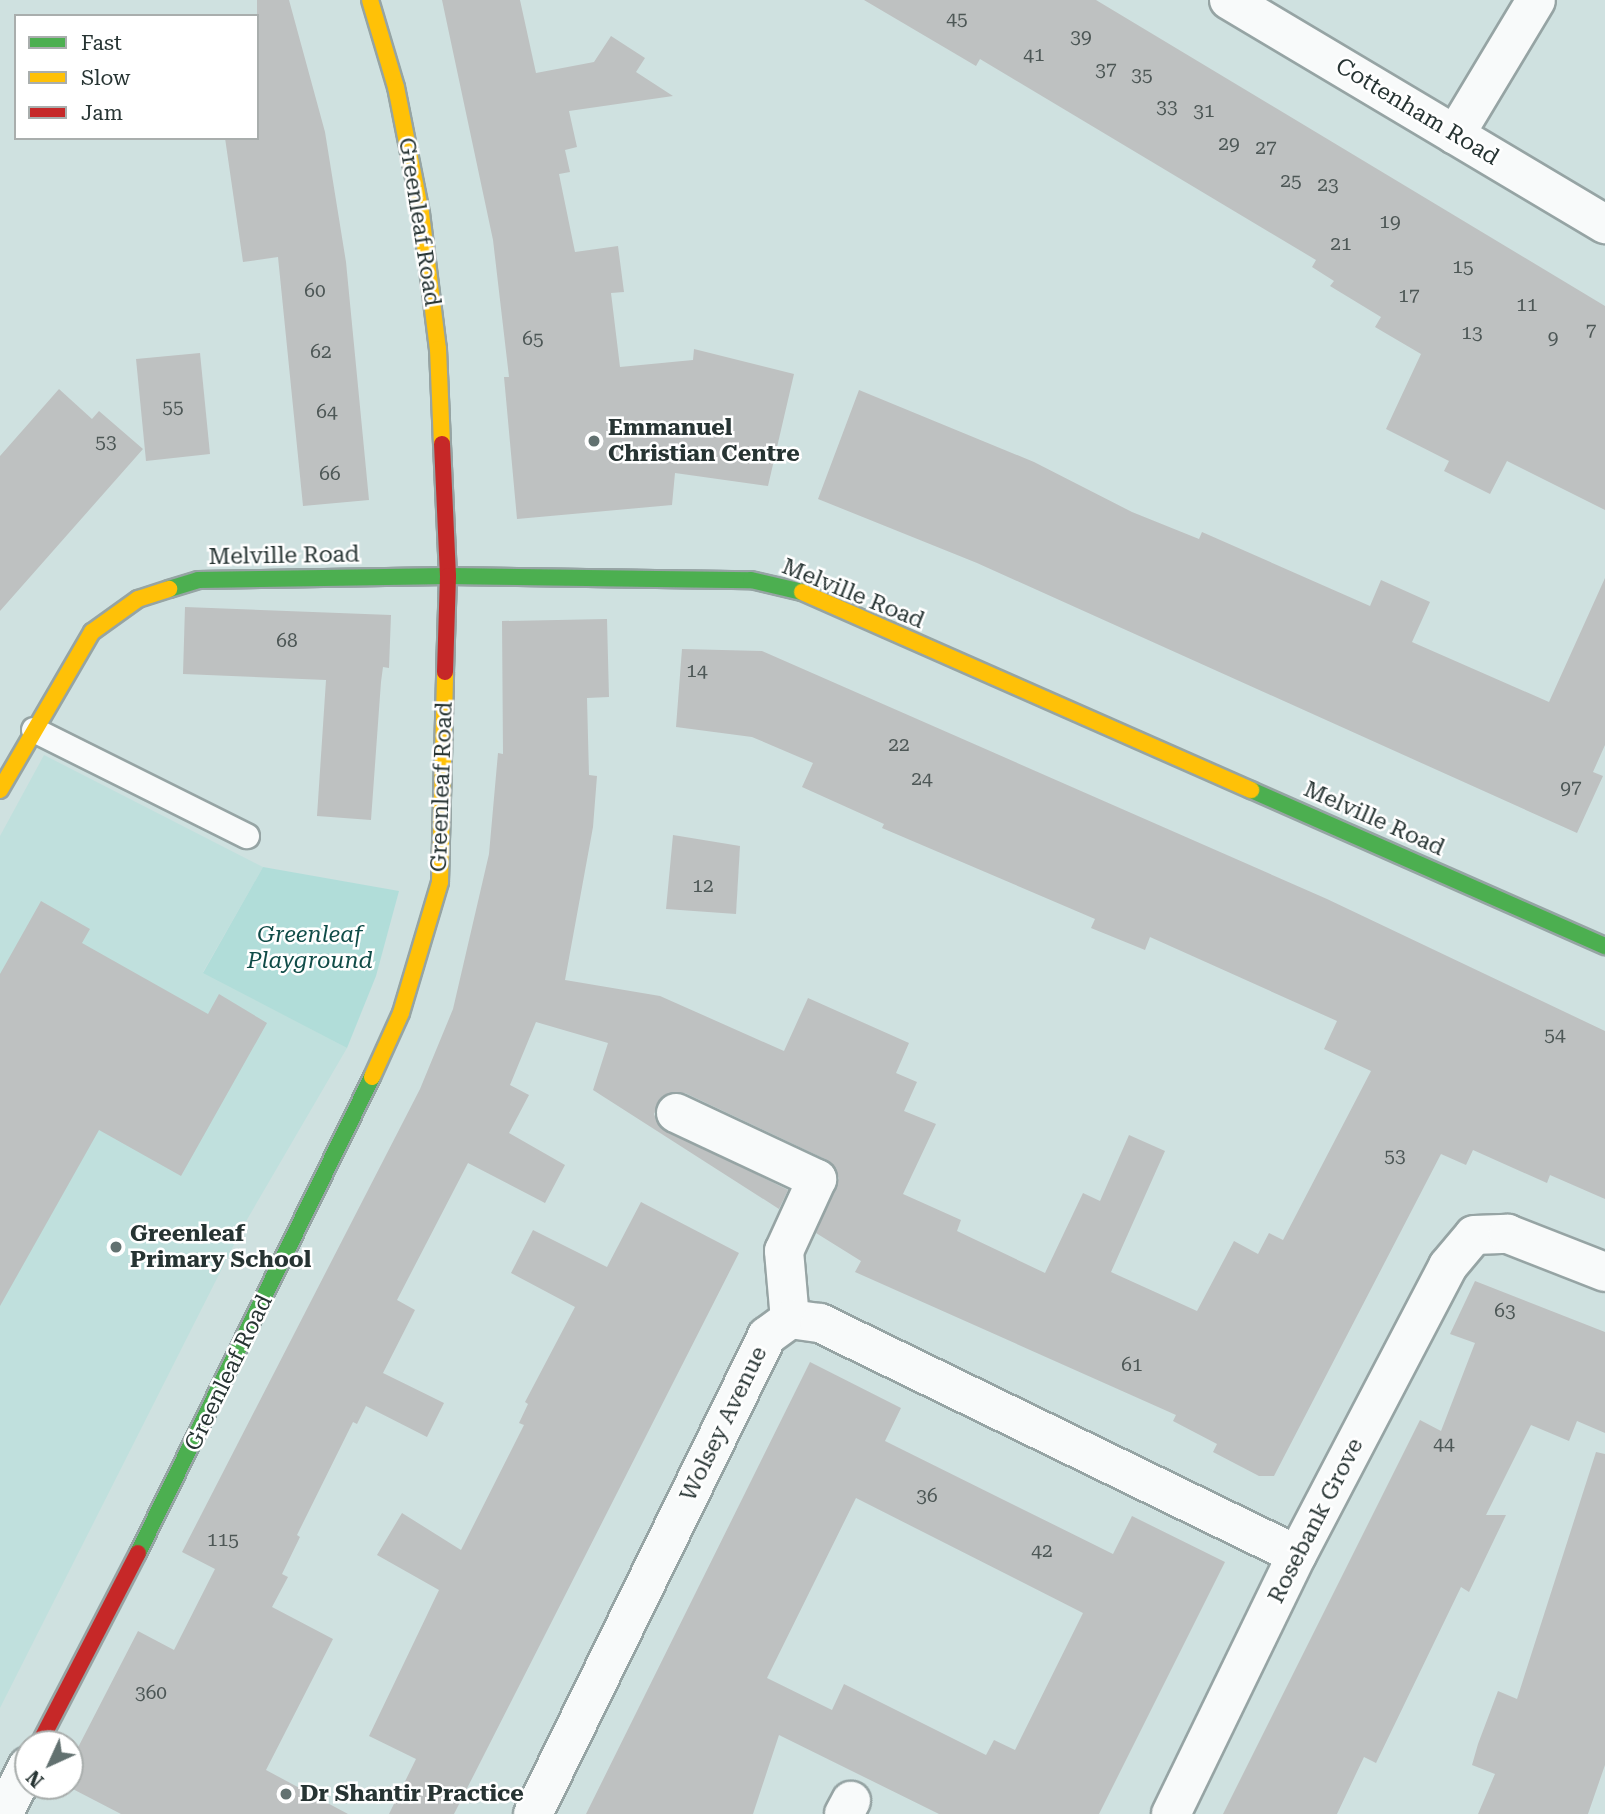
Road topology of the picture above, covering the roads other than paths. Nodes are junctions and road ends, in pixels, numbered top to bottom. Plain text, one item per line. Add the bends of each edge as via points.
1 (370, 0) edge
2 (1229, 0) edge
3 (1536, 0) edge
4 (1455, 135) junction
5 (1605, 224) edge
6 (448, 576) junction
7 (34, 730) junction
8 (0, 790) edge
9 (247, 836) dead end
10 (1605, 946) edge
11 (676, 1113) dead end
12 (1605, 1272) edge
13 (790, 1319) junction
14 (1297, 1555) junction
15 (46, 1730) edge
16 (14, 1793) edge
17 (3, 1814) edge
18 (533, 1814) edge
19 (1171, 1814) edge

1 - 6 street, Greenleaf Road via 396,87 421,213 438,349
2 - 4 street, Cottenham Road
3 - 4 street
4 - 5 street, Cottenham Road
6 - 7 street, Melville Road via 198,580 138,599 92,632
6 - 10 street, Melville Road via 751,580 801,592
6 - 15 street, Greenleaf Road via 440,882 401,1013 231,1370
7 - 8 street, Melville Road
7 - 9 lane
11 - 13 street via 817,1179 784,1251
12 - 14 street, Rosebank Grove via 1508,1234 1474,1235 1448,1266
13 - 14 street via 820,1323
13 - 18 street, Wolsey Avenue via 767,1336
14 - 19 street, Rosebank Grove
16 - 17 street

